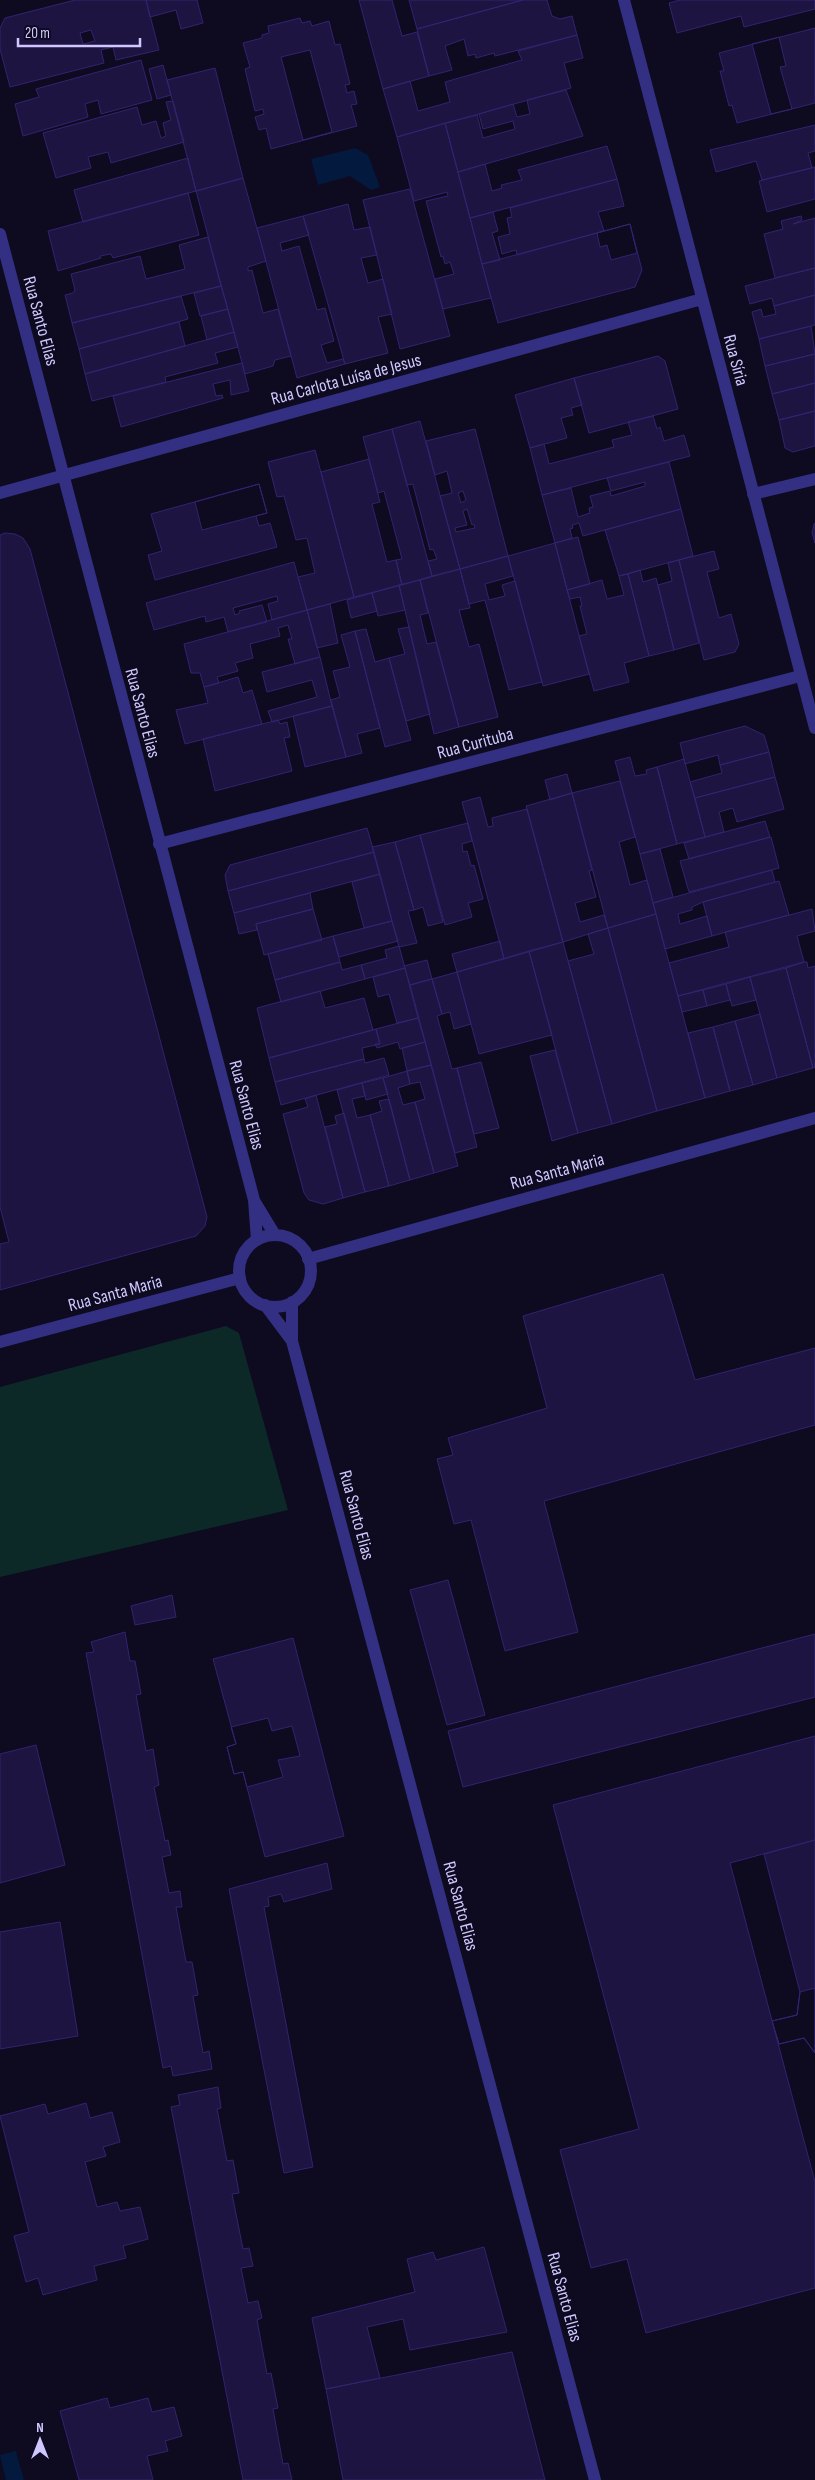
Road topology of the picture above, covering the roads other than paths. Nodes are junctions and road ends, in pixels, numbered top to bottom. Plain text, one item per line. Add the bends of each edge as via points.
1 (624, 0) edge
2 (0, 234) edge
3 (702, 299) junction
4 (63, 475) junction
5 (815, 479) edge
6 (0, 493) edge
7 (753, 494) junction
8 (800, 676) junction
9 (815, 728) edge
10 (159, 844) junction
11 (815, 1118) edge
12 (254, 1200) junction
13 (275, 1235) junction
14 (256, 1240) junction
15 (308, 1259) junction
16 (240, 1278) junction
17 (292, 1302) junction
18 (265, 1305) junction
19 (292, 1341) junction
20 (0, 1342) edge
21 (595, 2480) edge

1 - 3 street, Rua Síria
2 - 4 street, Rua Santo Elias
3 - 4 street, Rua Carlota Luísa de Jesus
3 - 7 street, Rua Síria
4 - 6 street, Rua Carlota Luísa de Jesus
4 - 10 street, Rua Santo Elias
5 - 7 street
7 - 8 street, Rua Síria
8 - 9 street, Rua Síria
8 - 10 street, Rua Curituba
10 - 12 street, Rua Santo Elias
11 - 15 street, Rua Santa Maria
12 - 13 street, Rua Santo Elias
12 - 14 street, Rua Santo Elias
13 - 14 street
13 - 15 street via 300,1245
14 - 16 street via 242,1256
15 - 17 street via 311,1275 308,1286
16 - 18 street via 248,1295
16 - 20 street, Rua Santa Maria
17 - 18 street via 274,1307
17 - 19 street, Rua Santo Elias
18 - 19 street, Rua Santo Elias
19 - 21 street, Rua Santo Elias

